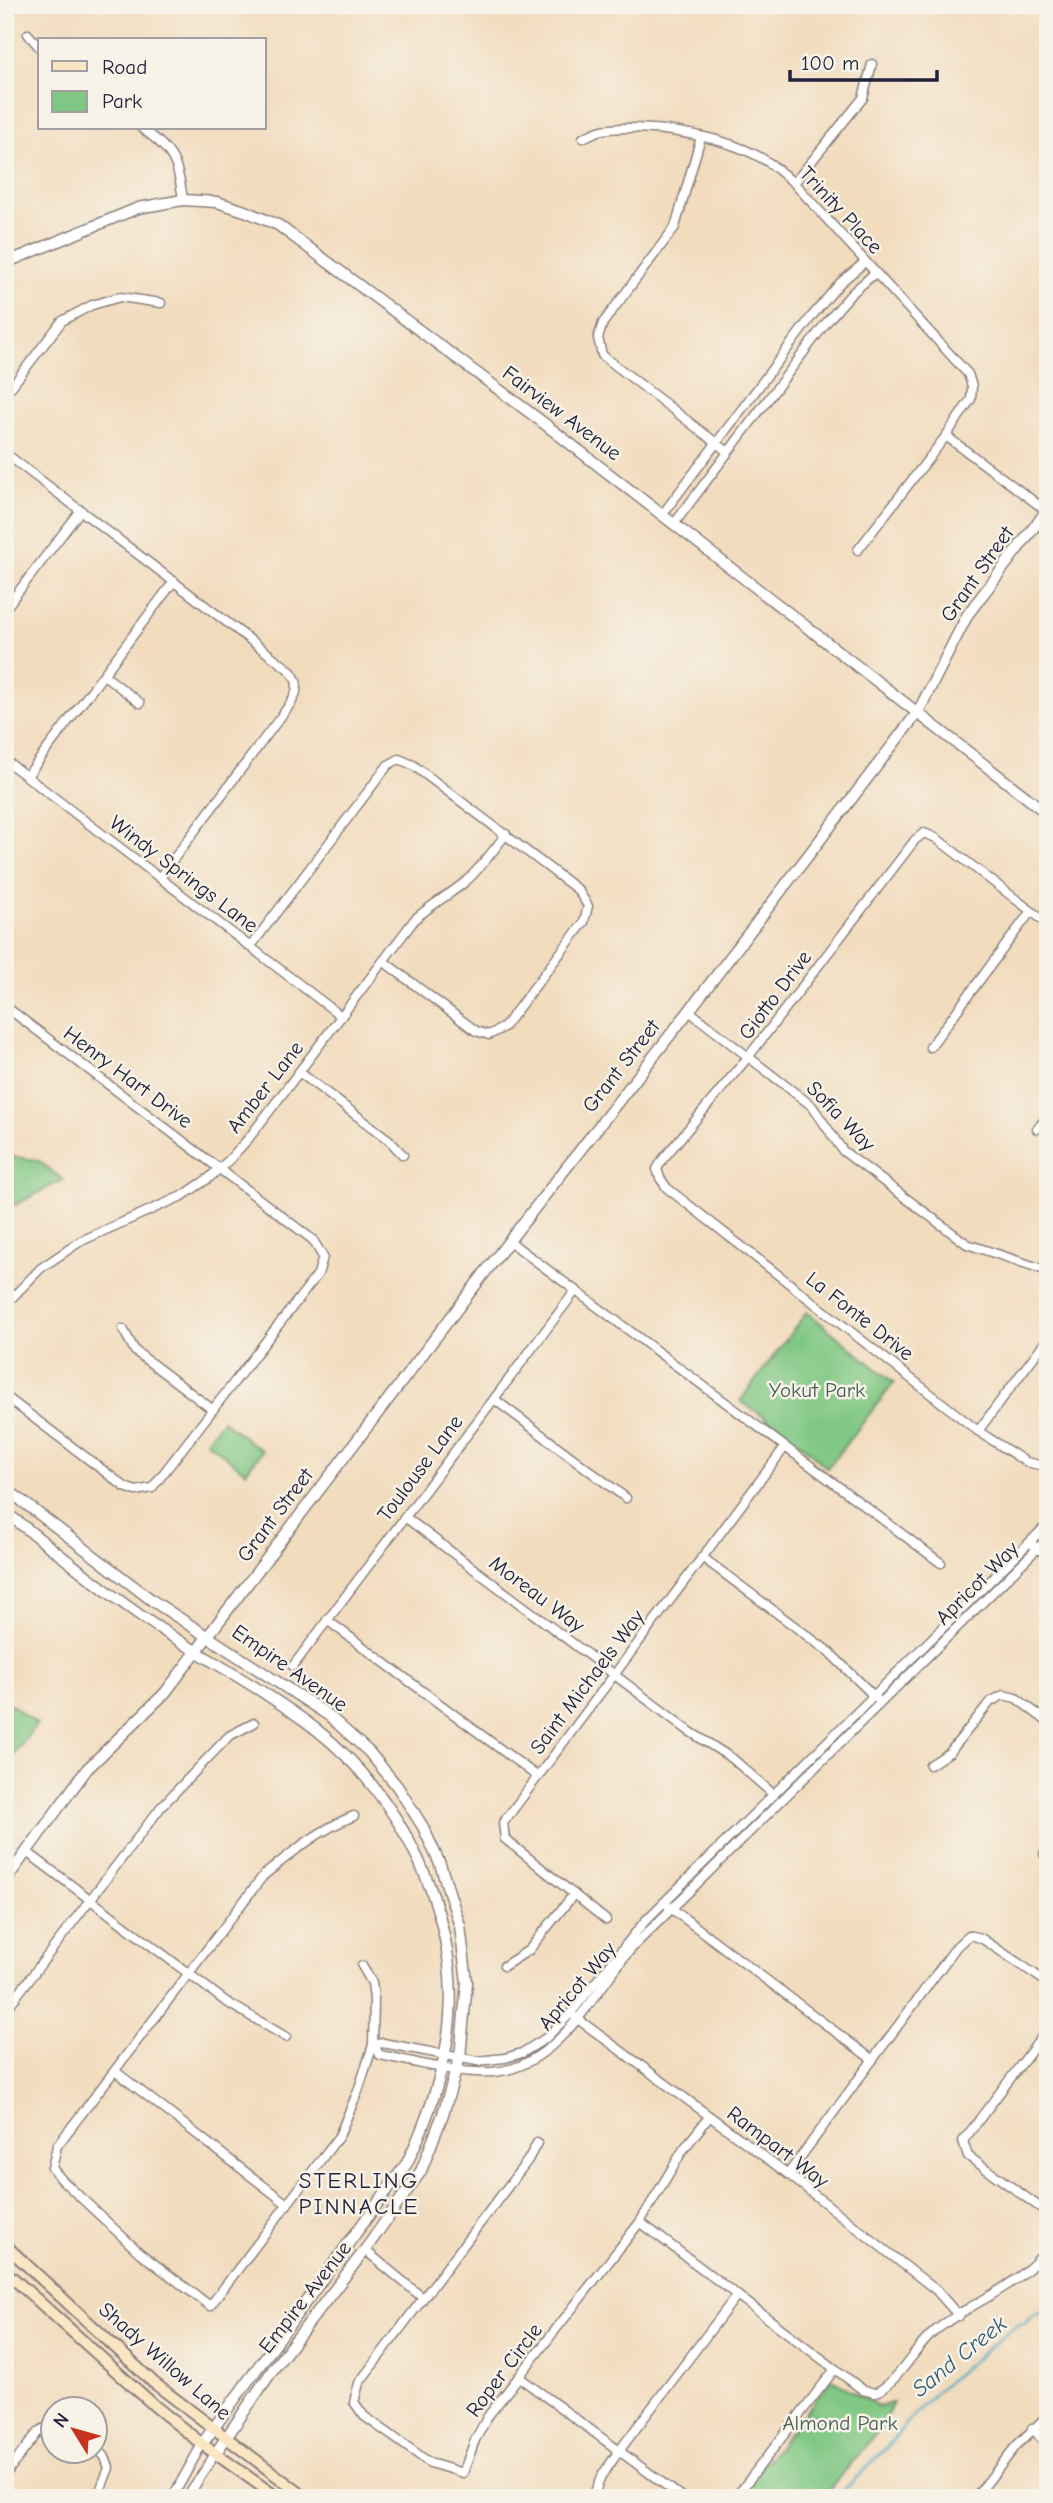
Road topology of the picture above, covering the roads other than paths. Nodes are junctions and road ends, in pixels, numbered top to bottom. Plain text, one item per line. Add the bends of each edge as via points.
1 (28, 34) dead end
2 (38, 46) edge
3 (872, 64) dead end
4 (144, 130) edge
5 (701, 137) junction
6 (583, 138) dead end
7 (794, 183) junction
8 (183, 200) junction
9 (5, 262) edge
10 (865, 262) junction
11 (875, 273) junction
12 (161, 303) dead end
13 (5, 395) edge
14 (946, 436) junction
15 (715, 443) junction
16 (728, 452) junction
17 (5, 453) edge
18 (81, 510) junction
19 (1047, 512) edge
20 (662, 515) junction
21 (674, 524) junction
22 (858, 550) dead end
23 (174, 581) junction
24 (5, 609) edge
25 (104, 675) junction
26 (140, 703) dead end
27 (918, 712) junction
28 (5, 760) edge
29 (27, 776) junction
30 (1048, 814) edge
31 (506, 834) junction
32 (160, 877) junction
33 (1031, 911) junction
34 (1048, 924) edge
35 (251, 946) junction
36 (383, 961) junction
37 (5, 1006) edge
38 (689, 1011) junction
39 (341, 1016) junction
40 (930, 1047) dead end
41 (749, 1056) junction
42 (299, 1072) junction
43 (1048, 1116) edge
44 (1037, 1129) dead end
45 (403, 1156) dead end
46 (220, 1169) junction
47 (660, 1178) joint
48 (509, 1241) junction
49 (1048, 1271) edge
50 (576, 1290) junction
51 (5, 1305) edge
52 (122, 1329) dead end
53 (1048, 1339) edge
54 (5, 1396) edge
55 (494, 1399) junction
56 (213, 1410) junction
57 (978, 1431) junction
58 (785, 1447) junction
59 (1048, 1467) edge
60 (5, 1488) edge
61 (626, 1498) dead end
62 (5, 1512) edge
63 (405, 1517) junction
64 (1048, 1524) edge
65 (1048, 1538) edge
66 (1034, 1545) junction
67 (1048, 1556) edge
68 (702, 1557) junction
69 (941, 1563) dead end
70 (327, 1620) junction
71 (208, 1635) junction
72 (197, 1650) junction
73 (293, 1666) dead end
74 (614, 1675) junction
75 (873, 1695) junction
76 (881, 1702) junction
77 (1048, 1722) edge
78 (254, 1723) dead end
79 (930, 1765) dead end
80 (538, 1777) junction
81 (772, 1794) junction
82 (780, 1801) junction
83 (354, 1816) dead end
84 (27, 1852) junction
85 (5, 1881) edge
86 (573, 1894) junction
87 (89, 1900) junction
88 (664, 1902) junction
89 (672, 1909) junction
90 (606, 1920) dead end
91 (362, 1966) dead end
92 (504, 1966) dead end
93 (189, 1973) junction
94 (1048, 1983) edge
95 (5, 2011) edge
96 (574, 2017) junction
97 (1048, 2029) edge
98 (286, 2037) dead end
99 (373, 2045) junction
100 (444, 2054) junction
101 (460, 2057) junction
102 (873, 2060) junction
103 (441, 2067) junction
104 (457, 2070) junction
105 (115, 2071) junction
106 (709, 2117) junction
107 (537, 2143) dead end
108 (788, 2175) junction
109 (287, 2204) junction
110 (1048, 2213) edge
111 (640, 2222) junction
112 (5, 2245) edge
113 (1048, 2247) edge
114 (365, 2250) junction
115 (5, 2271) edge
116 (737, 2295) junction
117 (423, 2298) junction
118 (960, 2315) junction
119 (835, 2369) junction
120 (519, 2377) junction
121 (1048, 2415) edge
122 (1032, 2428) junction
123 (214, 2429) junction
124 (38, 2432) edge
125 (226, 2439) junction
126 (202, 2444) junction
127 (1048, 2446) edge
128 (619, 2451) junction
129 (215, 2454) junction
130 (107, 2464) edge
131 (5, 2475) edge
132 (594, 2494) dead end
133 (97, 2498) edge
134 (172, 2498) edge
135 (187, 2498) edge
136 (278, 2498) edge
137 (306, 2498) edge
138 (683, 2498) edge
139 (736, 2498) edge
140 (975, 2498) edge

1 - 2 street
3 - 7 street via 863,98
4 - 8 street via 172,154
5 - 6 street, Trinity Place via 606,129
5 - 7 street, Trinity Place via 767,162
5 - 15 street via 675,228 603,323 598,338 602,355
7 - 10 street, Trinity Place
8 - 9 street, Fairview Avenue via 138,208
8 - 20 street, Fairview Avenue via 217,202 278,225
10 - 11 street, Trinity Place
10 - 15 street via 812,316
11 - 14 street, Trinity Place via 968,374 971,399
11 - 16 street via 825,324
12 - 13 street via 120,298 92,305 62,321
14 - 19 street
14 - 22 street, Trinity Place
15 - 16 street
15 - 20 street
16 - 21 street
17 - 18 street
18 - 23 street
18 - 24 street
19 - 27 street, Grant Street via 968,614
20 - 21 street, Fairview Avenue
21 - 27 street, Fairview Avenue
23 - 25 street
23 - 32 street via 288,668 297,681 297,692
25 - 26 street
25 - 29 street
27 - 30 street, Fairview Avenue
27 - 38 street, Grant Street
28 - 29 street, Windy Springs Lane
29 - 32 street, Windy Springs Lane
31 - 35 street via 413,765 399,760 388,765
31 - 36 street, Amber Lane via 462,884 415,919
31 - 36 street via 578,890 588,906 584,922 504,1027 489,1035 476,1031
32 - 35 street, Windy Springs Lane
33 - 34 street
33 - 40 street
33 - 41 street, Giotto Drive via 925,833 915,840
35 - 39 street, Windy Springs Lane
36 - 39 street, Amber Lane
37 - 46 street, Henry Hart Drive
38 - 41 street, Sofia Way
38 - 48 street, Grant Street
39 - 42 street, Amber Lane
41 - 47 street, Giotto Drive via 663,1159 657,1169
41 - 49 street, Sofia Way via 812,1106 843,1151 967,1244
42 - 45 street via 389,1140
42 - 46 street, Amber Lane
43 - 44 street
46 - 51 street, Amber Lane via 184,1195 81,1241 41,1268
46 - 56 street, Henry Hart Drive via 313,1240 323,1257 318,1274
47 - 57 street, La Fonte Drive
48 - 50 street
48 - 71 street, Grant Street
50 - 55 street, Toulouse Lane
50 - 58 street
52 - 56 street via 135,1351
53 - 57 street
54 - 56 street via 136,1492 159,1481
55 - 61 street
55 - 63 street, Toulouse Lane
57 - 59 street, La Fonte Drive via 1026,1462
58 - 68 street, Saint Michaels Way
58 - 69 street
60 - 71 street, Empire Avenue via 153,1601
62 - 72 street, Empire Avenue via 144,1618
63 - 70 street, Toulouse Lane
63 - 74 street, Moreau Way
64 - 66 street, Apricot Way
65 - 66 street, Apricot Way
66 - 67 street
66 - 75 street, Apricot Way
66 - 76 street, Apricot Way
68 - 74 street, Saint Michaels Way
68 - 75 street via 829,1652
70 - 73 street, Toulouse Lane
70 - 80 street
71 - 72 street, Grant Street
71 - 101 street, Empire Avenue via 328,1714 369,1752 423,1827 460,1926 467,1982
72 - 84 street via 165,1693 87,1769
72 - 100 street, Empire Avenue via 318,1731 384,1798 408,1837 443,1931 451,1996
74 - 80 street, Saint Michaels Way
74 - 81 street, Moreau Way via 733,1759
75 - 76 street
75 - 81 street, Apricot Way
76 - 82 street, Apricot Way
77 - 79 street via 1016,1698 1003,1695 990,1702 950,1752
78 - 87 street via 229,1736 161,1807
80 - 86 street, Saint Michaels Way via 503,1823 505,1839
81 - 82 street, Moreau Way
81 - 88 street, Apricot Way
82 - 89 street, Apricot Way
83 - 93 street via 338,1822 263,1875
84 - 85 street
84 - 87 street
86 - 90 street, Saint Michaels Way
86 - 92 street via 529,1950
87 - 93 street
87 - 95 street
88 - 89 street
88 - 96 street, Apricot Way via 625,1943
89 - 96 street, Apricot Way
89 - 102 street
91 - 99 street via 372,1983
93 - 98 street via 225,2001
93 - 105 street
94 - 102 street via 981,1938 969,1935
96 - 101 street, Apricot Way via 522,2053 491,2061
96 - 104 street, Apricot Way via 554,2044 523,2064 495,2072
96 - 106 street, Rampart Way
97 - 110 street via 963,2141 968,2156
99 - 100 street, Apricot Way
99 - 103 street, Apricot Way via 380,2055
99 - 109 street via 339,2136
100 - 101 street, Apricot Way
100 - 103 street, Empire Avenue
101 - 104 street, Empire Avenue
102 - 108 street
103 - 104 street, Apricot Way
103 - 123 street, Empire Avenue via 429,2115 407,2163
104 - 114 street, Empire Avenue via 421,2171
105 - 109 street
105 - 109 street via 57,2146 52,2168 141,2253 210,2306
106 - 108 street, Rampart Way
106 - 111 street, Roper Circle via 683,2150
107 - 117 street
108 - 118 street, Rampart Way via 936,2290
111 - 116 street
111 - 120 street, Roper Circle
112 - 123 main road, Shady Willow Lane via 154,2383
113 - 118 street via 1019,2277
114 - 117 street
114 - 125 street, Empire Avenue
115 - 126 main road, Shady Willow Lane
116 - 119 street
116 - 128 street
117 - 120 street, Roper Circle via 359,2384 354,2402 364,2417 430,2463 463,2473 488,2416
118 - 119 street via 936,2330 886,2388 875,2393 863,2390
119 - 139 street
120 - 128 street
121 - 122 street
122 - 127 street
122 - 140 street
123 - 125 main road, Shady Willow Lane
123 - 126 street, Empire Avenue
124 - 131 street
125 - 129 street, Empire Avenue
125 - 137 main road, Shady Willow Lane
126 - 129 main road, Shady Willow Lane
126 - 134 street, Empire Avenue
128 - 132 street
128 - 138 street
129 - 135 street, Empire Avenue
129 - 136 main road, Shady Willow Lane
130 - 133 street

